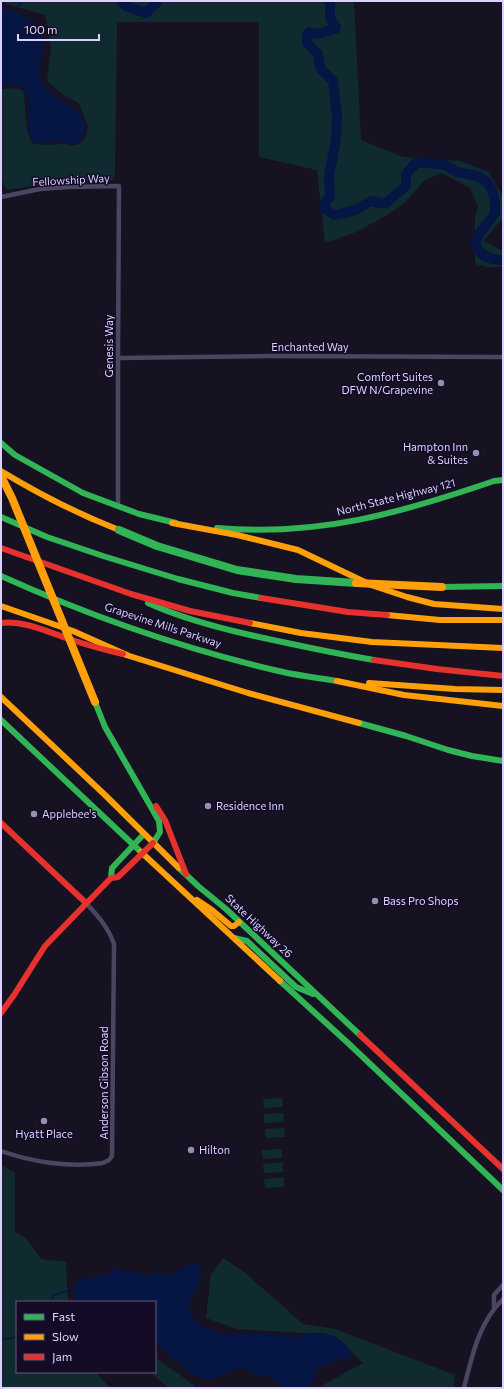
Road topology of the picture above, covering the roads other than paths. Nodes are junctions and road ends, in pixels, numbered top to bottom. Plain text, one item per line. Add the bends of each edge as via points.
1 (119, 186) joint
2 (1, 197) edge
3 (503, 357) edge
4 (118, 358) junction
5 (1, 443) edge
6 (1, 471) edge
7 (1, 476) edge
8 (503, 480) edge
9 (118, 506) junction
10 (1, 517) edge
11 (172, 523) junction
12 (1, 548) edge
13 (1, 576) edge
14 (503, 586) edge
15 (131, 594) junction
16 (1, 606) edge
17 (503, 609) edge
18 (503, 620) edge
19 (1, 623) edge
20 (503, 648) edge
21 (127, 655) junction
22 (503, 676) edge
23 (323, 679) junction
24 (503, 690) edge
25 (1, 697) edge
26 (503, 706) edge
27 (1, 720) edge
28 (503, 761) edge
29 (134, 776) junction
30 (1, 823) edge
31 (144, 834) junction
32 (153, 843) junction
33 (134, 845) junction
34 (143, 853) junction
35 (186, 874) junction
36 (110, 878) junction
37 (190, 897) junction
38 (86, 903) junction
39 (239, 922) junction
40 (234, 938) junction
41 (317, 996) junction
42 (1, 1013) edge
43 (432, 1103) junction
44 (423, 1114) junction
45 (1, 1151) edge
46 (503, 1169) edge
47 (503, 1190) edge
48 (503, 1285) edge
49 (503, 1298) edge
50 (494, 1308) junction
51 (464, 1388) edge

1 - 2 street, Fellowship Way via 40,189
1 - 4 street, Genesis Way
3 - 4 street, Enchanted Way
4 - 9 street, Genesis Way
5 - 9 main road, North State Highway 121 via 15,455 83,493
6 - 14 main road, bridge via 52,501 93,521 157,546 237,570 317,581 442,587
7 - 29 main road, bridge via 105,726
8 - 11 main road, North State Highway 121 via 350,523 303,529 252,531
9 - 11 main road, North State Highway 121
10 - 18 main road via 47,537 103,556 178,579 233,592 348,612 440,620
11 - 17 main road via 298,550 370,584 407,598 434,604
12 - 15 main road
13 - 23 main road, Grapevine Mills Parkway via 80,610 177,643 283,672
15 - 20 main road via 212,616 301,633 372,642
15 - 22 main road via 159,608 204,623 287,644 440,670
16 - 21 main road via 73,631
19 - 21 main road via 29,626 96,648
21 - 28 main road via 248,693 448,750
23 - 24 main road via 393,686
23 - 26 main road via 404,695
25 - 31 main road, State Highway 26
27 - 33 main road
29 - 32 main road via 159,821 160,832
29 - 35 main road via 165,820
30 - 38 main road
31 - 32 main road, State Highway 26
31 - 33 main road
32 - 34 main road
32 - 35 main road, State Highway 26
33 - 34 main road
33 - 36 main road via 112,868
34 - 36 main road via 118,877
34 - 37 main road
35 - 39 main road, State Highway 26
36 - 38 main road
37 - 39 main road via 201,902 230,926
37 - 40 main road
38 - 42 main road via 45,946
38 - 45 street, Anderson Gibson Road via 103,921 114,944 112,1156 103,1163 62,1163 15,1156
39 - 41 main road, State Highway 26
40 - 41 main road via 247,941 296,987
40 - 44 main road
41 - 43 main road, State Highway 26
43 - 44 main road
43 - 46 main road, State Highway 26
44 - 47 main road
48 - 50 street via 494,1295
49 - 50 street
50 - 51 street via 472,1353

